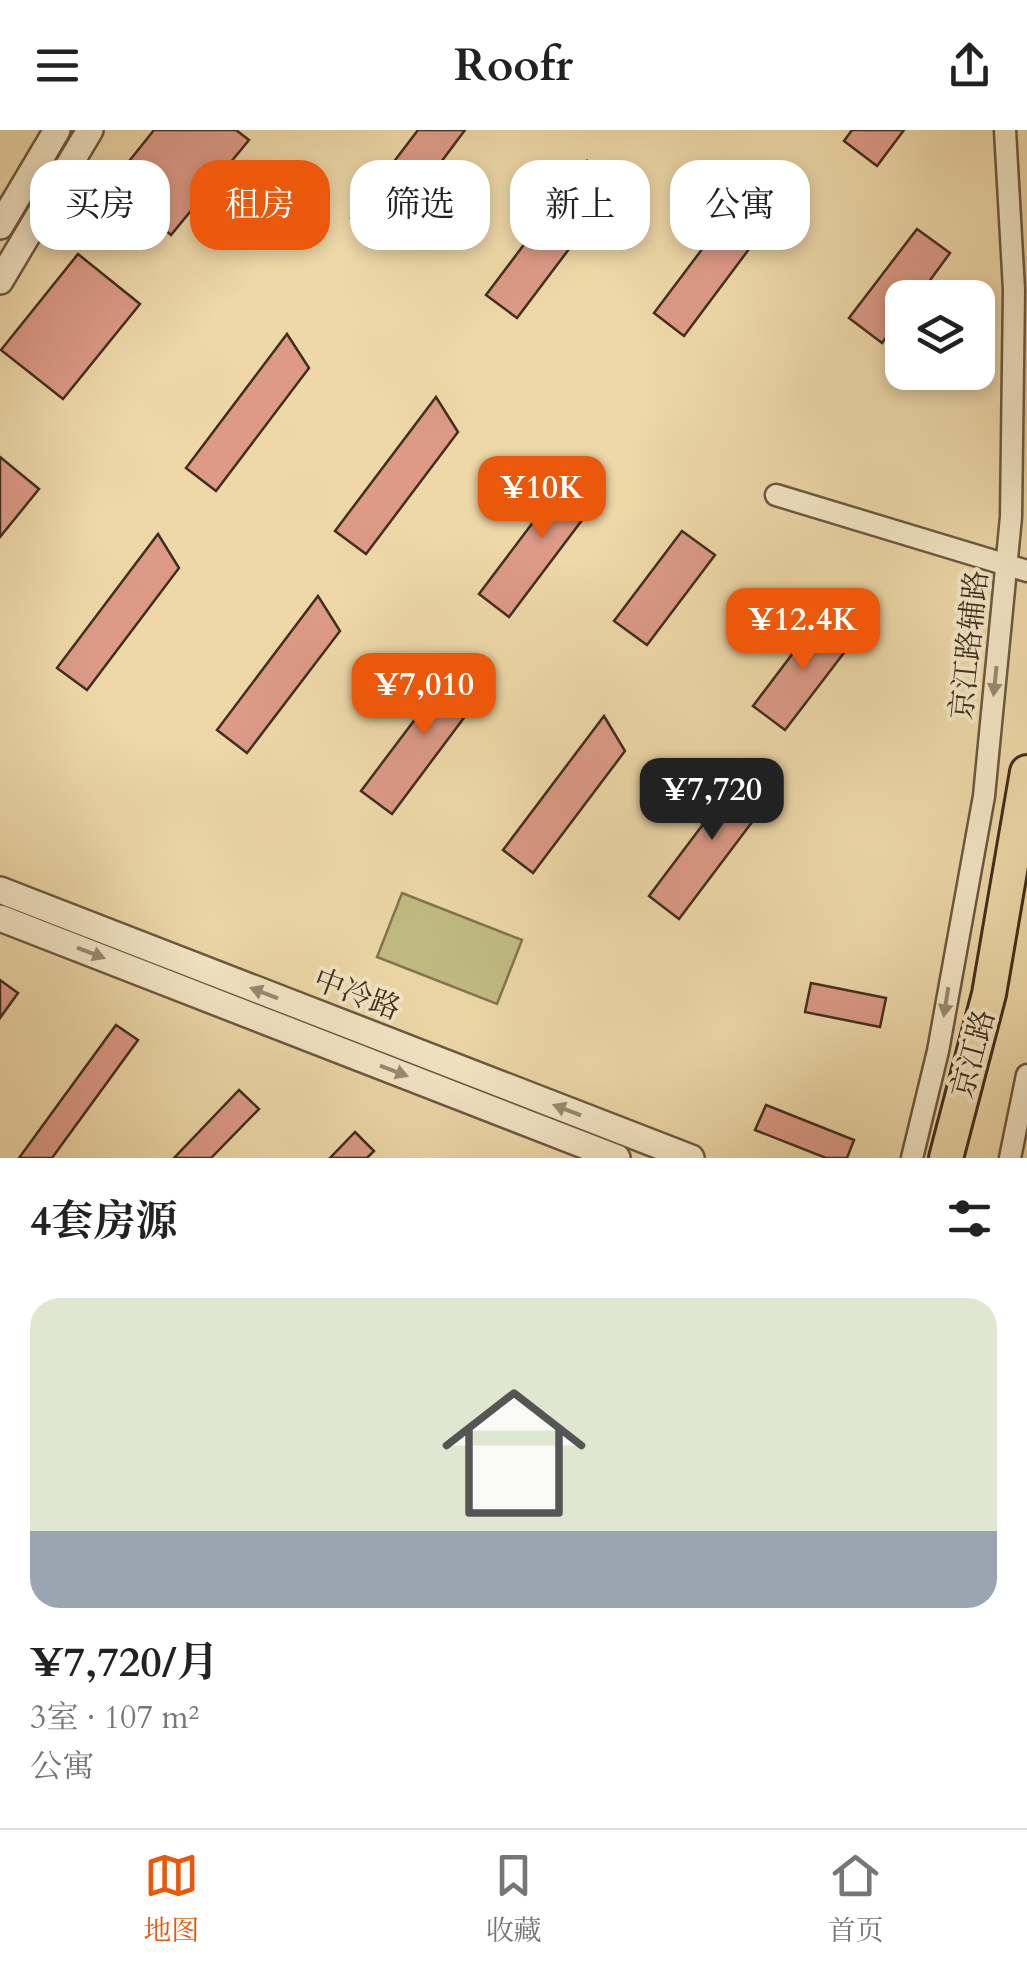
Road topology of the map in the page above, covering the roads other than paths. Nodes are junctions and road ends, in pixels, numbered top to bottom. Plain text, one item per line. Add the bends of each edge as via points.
1 (58, 130) edge
2 (90, 130) edge
3 (1006, 130) edge
4 (0, 226) edge
5 (0, 281) edge
6 (776, 495) dead end
7 (1017, 568) edge
8 (1027, 772) edge
9 (0, 890) edge
10 (1027, 891) edge
11 (0, 918) edge
12 (1027, 1075) edge
13 (617, 1158) edge
14 (691, 1158) edge
15 (912, 1158) edge
16 (946, 1158) edge
17 (967, 1158) edge
18 (1010, 1158) edge

1 - 4 street
2 - 5 street
3 - 7 street, 京江路辅路
6 - 7 street
7 -> 15 street, 京江路辅路 via 984,796
8 - 16 main road, 京江路 via 988,994
14 -> 9 street, 中冷路
10 - 17 main road, 京江路 via 1010,998
11 -> 13 street, 中冷路
12 - 18 street

